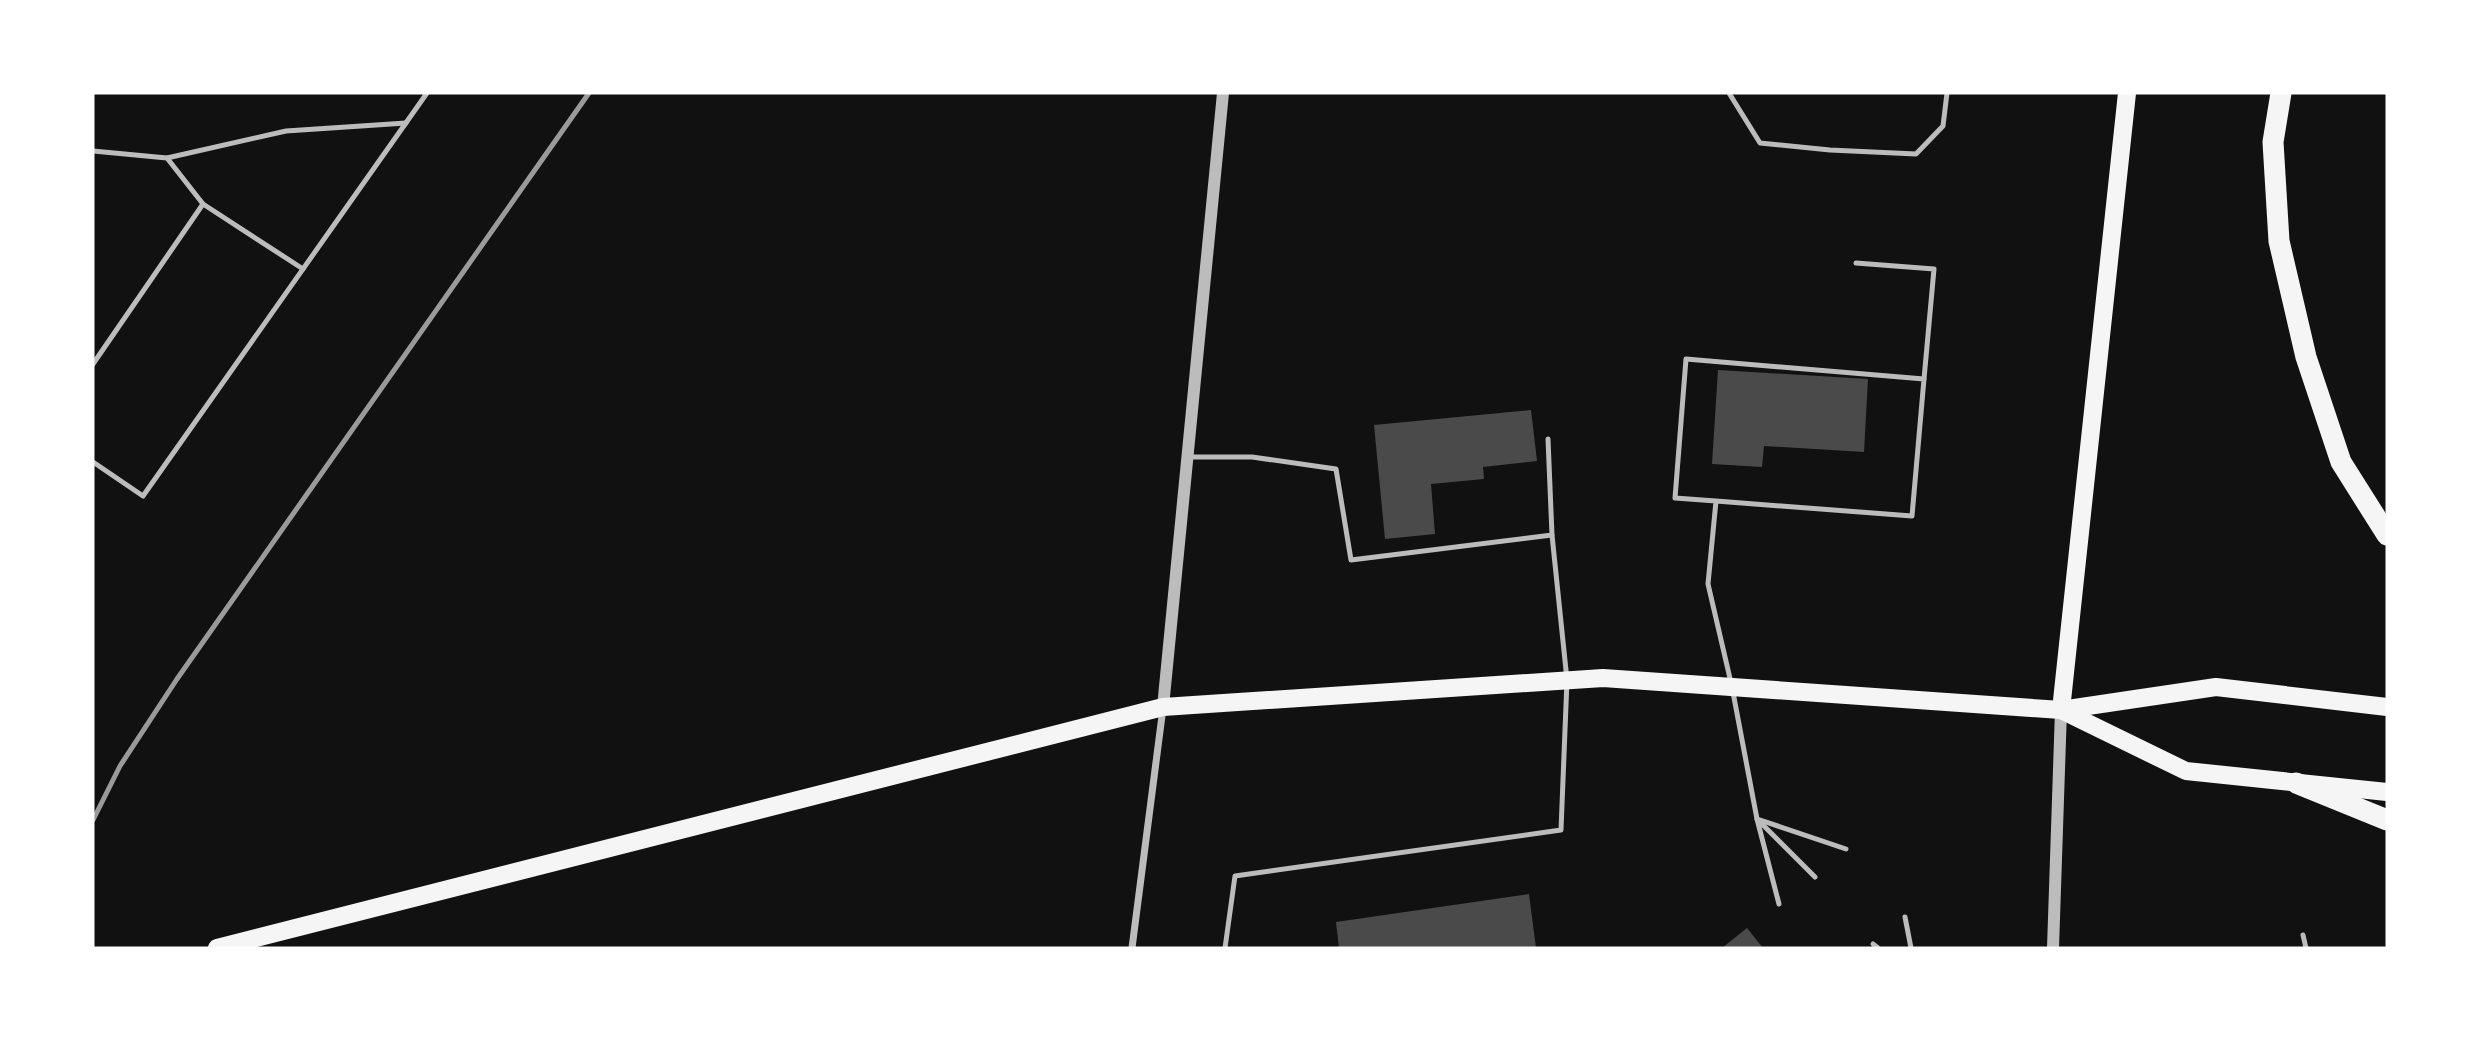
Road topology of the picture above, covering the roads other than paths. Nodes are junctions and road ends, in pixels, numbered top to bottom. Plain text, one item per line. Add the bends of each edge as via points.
1 (427, 93) edge
2 (1223, 93) edge
3 (1729, 93) edge
4 (1947, 93) edge
5 (2127, 93) edge
6 (2281, 93) edge
7 (406, 123) junction
8 (93, 151) edge
9 (167, 158) junction
10 (203, 204) junction
11 (1856, 263) dead end
12 (303, 269) junction
13 (93, 364) edge
14 (1924, 379) junction
15 (1548, 439) dead end
16 (1186, 457) junction
17 (93, 462) edge
18 (1716, 501) junction
19 (2387, 535) edge
20 (1552, 536) junction
21 (1567, 680) junction
22 (1732, 687) junction
23 (1163, 707) junction
24 (2387, 707) edge
25 (2061, 709) junction
26 (2296, 783) junction
27 (2387, 792) edge
28 (1757, 819) junction
29 (2387, 820) edge
30 (1846, 849) dead end
31 (1815, 877) dead end
32 (1779, 904) dead end
33 (1905, 917) dead end
34 (2303, 935) dead end
35 (217, 948) edge
36 (1132, 948) edge
37 (1225, 948) edge
38 (1911, 948) edge
39 (2053, 948) edge
40 (2306, 948) edge

1 - 7 lane
2 - 16 street
3 - 4 lane via 1760,143 1916,154 1943,126
5 - 25 main road
6 - 19 highway via 2273,142 2278,241 2306,357 2341,461
7 - 9 lane via 286,131
7 - 12 lane
8 - 9 lane
9 - 10 lane
10 - 12 lane
10 - 13 lane
11 - 14 lane via 1934,269
12 - 17 lane via 143,496
14 - 18 lane via 1912,516
14 - 18 lane via 1686,359 1675,499
15 - 20 lane
16 - 20 lane via 1252,457 1336,469 1351,560
16 - 23 street
18 - 22 lane via 1708,584
20 - 21 lane
21 - 22 main road via 1604,678
21 - 23 main road
21 - 37 lane via 1561,830 1235,876
22 - 25 main road
22 - 28 lane
23 - 35 main road
23 - 36 street
24 - 25 main road via 2216,687
25 - 26 main road via 2186,771
25 - 39 street
26 - 27 main road
26 - 29 highway
28 - 30 lane
28 - 31 lane
28 - 32 lane
33 - 38 lane
34 - 40 lane

